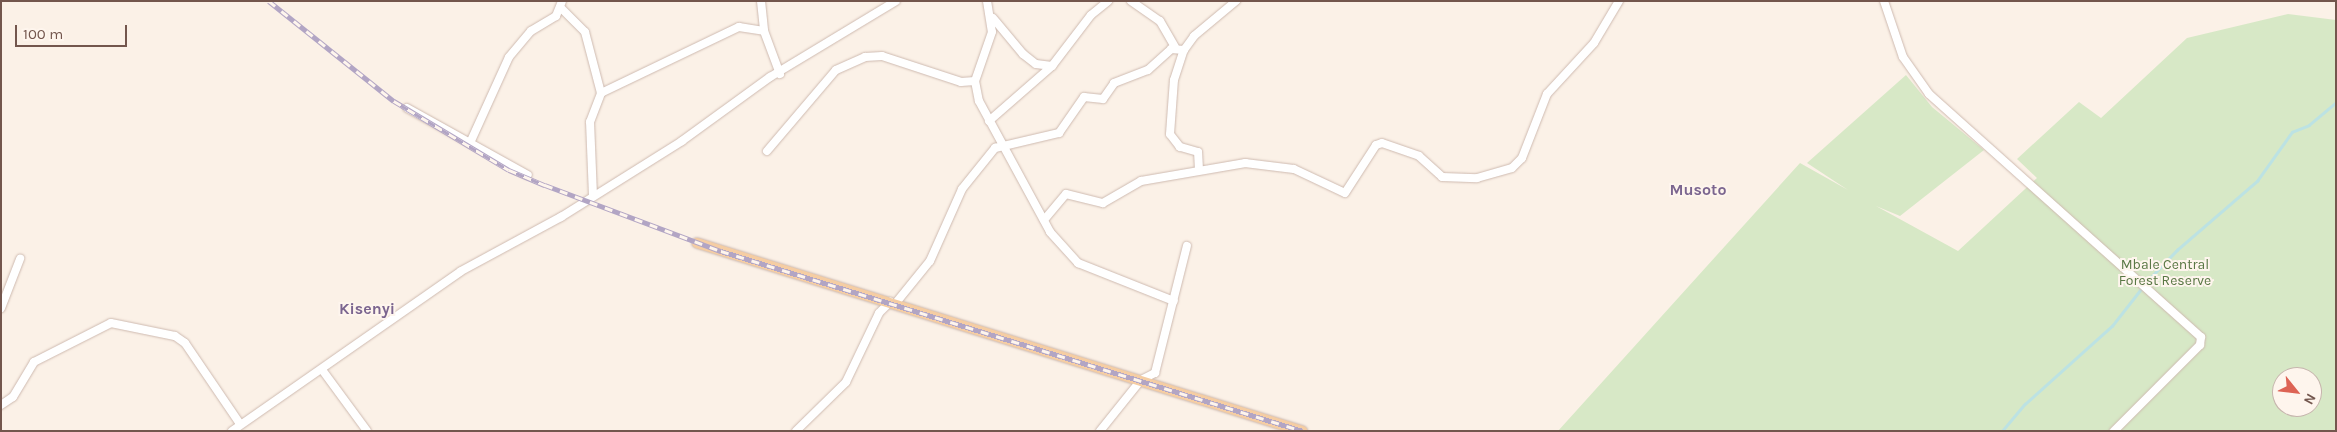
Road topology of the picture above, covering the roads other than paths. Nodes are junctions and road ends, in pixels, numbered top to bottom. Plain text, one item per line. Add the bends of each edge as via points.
1 (761, 1) edge
2 (896, 1) edge
3 (988, 1) edge
4 (1108, 1) edge
5 (1131, 1) edge
6 (1236, 1) edge
7 (1619, 1) edge
8 (1884, 1) edge
9 (562, 5) edge
10 (993, 18) junction
11 (764, 31) junction
12 (1174, 47) junction
13 (1184, 50) junction
14 (1052, 66) junction
15 (780, 74) junction
16 (975, 81) junction
17 (601, 93) junction
18 (407, 108) dead end
19 (989, 120) junction
20 (470, 144) junction
21 (1001, 145) junction
22 (768, 151) dead end
23 (1199, 170) junction
24 (528, 175) dead end
25 (593, 196) junction
26 (1044, 220) junction
27 (697, 243) dead end
28 (1187, 246) dead end
29 (20, 259) dead end
30 (1174, 301) junction
31 (892, 303) junction
32 (1, 308) edge
33 (323, 371) junction
34 (1142, 380) junction
35 (1, 405) edge
36 (240, 424) junction
37 (232, 431) edge
38 (367, 431) edge
39 (796, 431) edge
40 (1100, 431) edge
41 (1302, 431) edge
42 (2114, 431) edge

1 - 11 street
2 - 15 street
3 - 10 street
4 - 14 street via 1091,14
5 - 12 street via 1160,21
6 - 13 street via 1203,26
7 - 23 street via 1594,43 1547,94 1522,158 1512,168 1477,178 1442,176 1419,156 1382,143 1376,144 1345,193 1278,164 1245,163
8 - 42 street via 1903,57 1929,94 2201,337 2200,345
9 - 17 street via 584,32
9 - 20 street via 531,31 509,57
10 - 14 street via 1023,54 1036,64
10 - 16 street
11 - 15 street
11 - 17 street via 739,27
12 - 13 street
12 - 21 street via 1141,73 1114,83 1103,98 1084,98 1059,133
13 - 23 street via 1174,80 1168,126 1180,146 1198,152
14 - 19 street
15 - 25 street
16 - 19 street
16 - 22 street via 961,82 882,56 865,57 836,70
17 - 25 street via 590,122
18 - 20 street
19 - 21 street
20 - 24 street
21 - 26 street
21 - 31 street via 970,176 930,261
23 - 26 street via 1141,181 1103,203 1066,194
25 - 33 street via 460,271
26 - 30 street via 1058,244 1078,263
27 - 31 main road
28 - 30 street
29 - 32 street
30 - 34 street via 1159,364 1155,373
31 - 34 main road
31 - 39 street via 880,313 846,382
33 - 36 street
33 - 38 street
34 - 40 street
34 - 41 main road
35 - 36 street via 13,397 34,362 111,323 175,336 185,343
36 - 37 street

